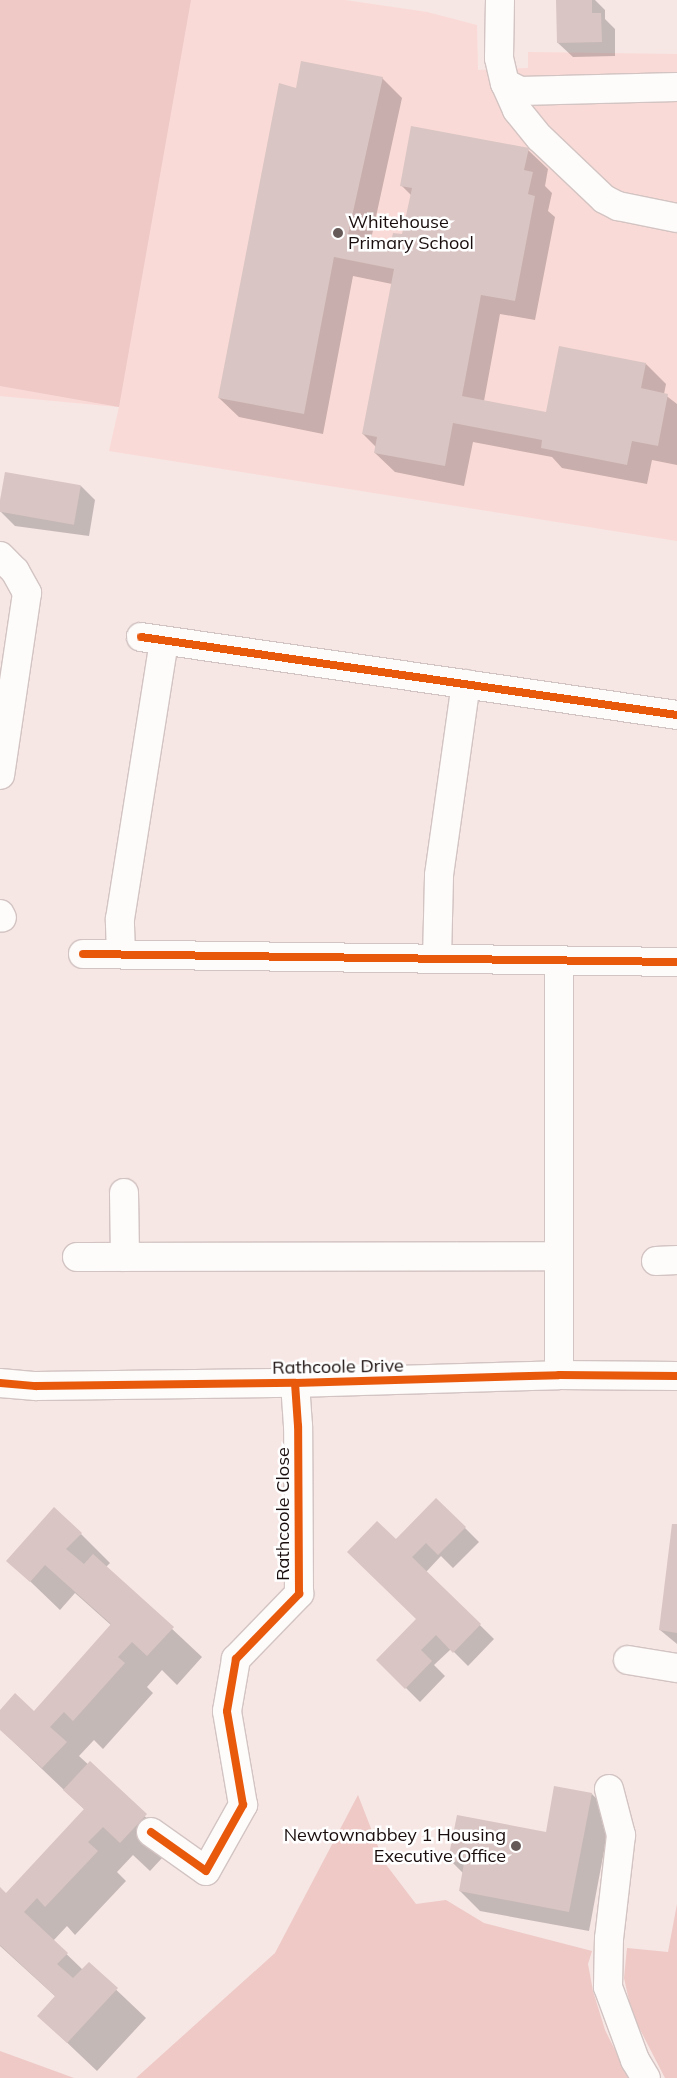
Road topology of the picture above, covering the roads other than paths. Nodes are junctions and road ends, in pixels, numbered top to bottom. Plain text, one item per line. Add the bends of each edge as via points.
1 (500, 0) edge
2 (502, 71) junction
3 (677, 87) edge
4 (555, 92) junction
5 (540, 138) junction
6 (677, 218) edge
7 (0, 556) edge
8 (466, 684) junction
9 (677, 715) edge
10 (0, 775) edge
11 (83, 954) dead end
12 (121, 954) junction
13 (437, 959) junction
14 (559, 961) junction
15 (677, 962) edge
16 (124, 1193) dead end
17 (558, 1256) junction
18 (77, 1257) dead end
19 (125, 1257) junction
20 (559, 1375) junction
21 (677, 1376) edge
22 (0, 1383) edge
23 (294, 1383) junction
24 (628, 1660) dead end
25 (677, 1668) edge
26 (609, 1789) dead end
27 (151, 1832) dead end
28 (646, 2078) edge

1 - 2 street
2 - 4 street via 520,91
2 - 5 street via 516,110
3 - 4 street
4 - 5 street
5 - 6 street via 604,200
7 - 10 street via 15,570 27,593
8 - 9 street
8 - 12 street via 152,639 120,919
8 - 13 street via 439,875
11 - 12 street
12 - 13 street
13 - 14 street
14 - 15 street
14 - 17 street
16 - 19 street
17 - 19 street
17 - 20 street
18 - 19 street
20 - 21 street, Rathcoole Drive
20 - 23 street, Rathcoole Drive
22 - 23 street, Rathcoole Drive via 36,1386
23 - 27 street, Rathcoole Close via 298,1426 299,1594 236,1659 227,1710 243,1805 206,1871
24 - 25 street
26 - 28 street via 621,1835 609,1938 608,1987 635,2060

